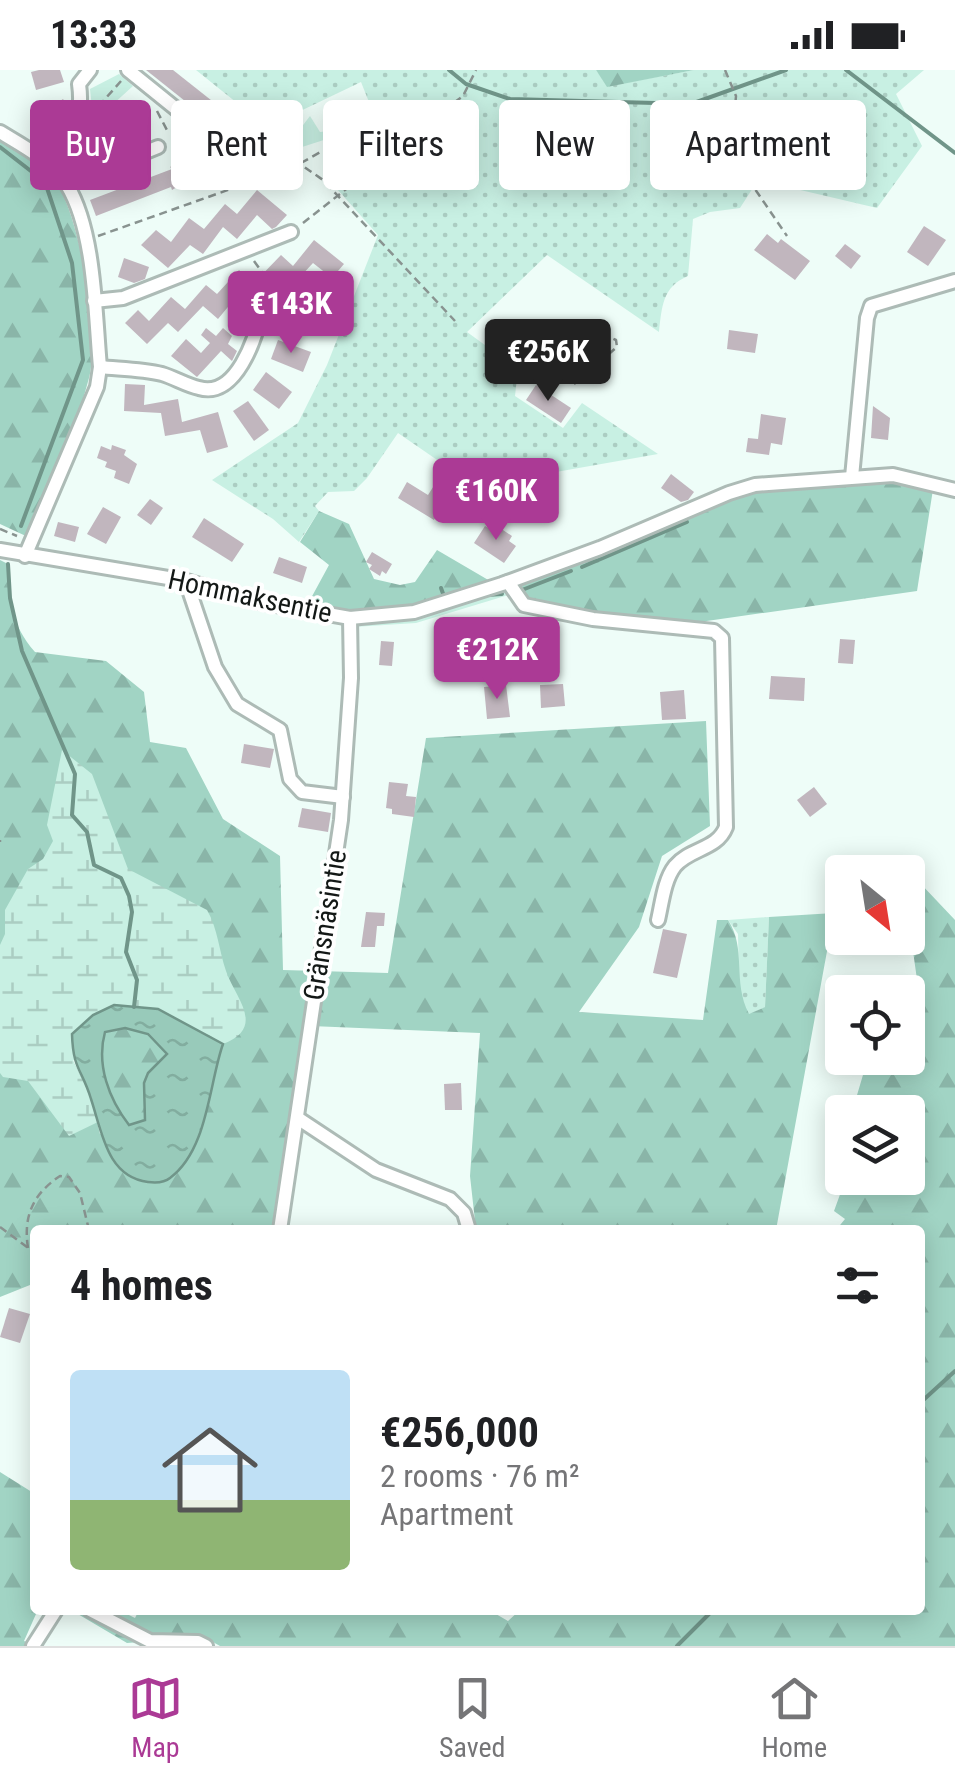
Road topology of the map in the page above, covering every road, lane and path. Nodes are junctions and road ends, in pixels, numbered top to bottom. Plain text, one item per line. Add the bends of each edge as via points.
1 (90, 70) edge
2 (476, 70) edge
3 (725, 70) edge
4 (125, 75) edge
5 (81, 100) edge
6 (105, 100) edge
7 (459, 100) edge
8 (154, 104) dead end
9 (171, 109) edge
10 (171, 130) edge
11 (0, 132) edge
12 (168, 132) junction
13 (158, 147) joint
14 (151, 150) edge
15 (30, 151) edge
16 (68, 190) edge
17 (345, 190) edge
18 (303, 222) dead end
19 (291, 232) dead end
20 (787, 236) dead end
21 (244, 251) junction
22 (955, 281) edge
23 (94, 301) junction
24 (262, 312) joint
25 (578, 330) dead end
26 (610, 337) dead end
27 (540, 350) dead end
28 (572, 351) junction
29 (600, 353) dead end
30 (604, 360) junction
31 (100, 367) junction
32 (589, 371) junction
33 (574, 384) dead end
34 (852, 476) junction
35 (955, 490) edge
36 (0, 529) edge
37 (31, 542) junction
38 (0, 550) edge
39 (25, 556) junction
40 (186, 581) junction
41 (508, 582) junction
42 (350, 618) junction
43 (343, 797) junction
44 (658, 920) dead end
45 (299, 1120) junction
46 (88, 1225) edge
47 (281, 1225) edge
48 (468, 1225) edge
49 (0, 1227) edge
50 (28, 1248) joint
51 (53, 1615) edge
52 (100, 1615) edge
53 (33, 1646) edge
54 (206, 1646) edge

1 - 5 street via 79,84
2 - 7 path
3 - 20 path via 736,96 731,154
4 - 6 path
4 - 9 street
8 - 12 path
10 - 12 path
11 - 15 street
12 - 13 path
13 - 14 street
16 - 23 street via 88,242
17 - 18 path
19 - 21 street
21 - 23 street via 123,298
21 - 24 path via 270,283
22 - 34 street via 871,306
23 - 31 street
24 - 31 street via 246,359 213,388
25 - 28 path
26 - 30 path via 617,347
27 - 28 path
28 - 32 path
29 - 30 path
30 - 32 path
31 - 37 street
32 - 33 path
34 - 35 street, Hommaksentie via 892,475
34 - 41 street, Hommaksentie via 729,492
36 - 37 path
37 - 39 street
38 - 39 street, Hommaksentie
39 - 40 street, Hommaksentie
40 - 42 street, Hommaksentie
40 - 43 street via 215,667 237,704 280,730 290,779 302,792
41 - 42 street, Hommaksentie via 414,612
41 - 44 street via 524,606 714,631 722,638 726,827 714,844 672,868
42 - 43 street, Gränsnäsintie
43 - 45 street, Gränsnäsintie
45 - 47 street, Gränsnäsintie
45 - 48 street via 376,1170 450,1199
46 - 50 path via 80,1193 70,1177 60,1176 30,1208
49 - 50 path
51 - 53 street
52 - 54 street via 150,1641

